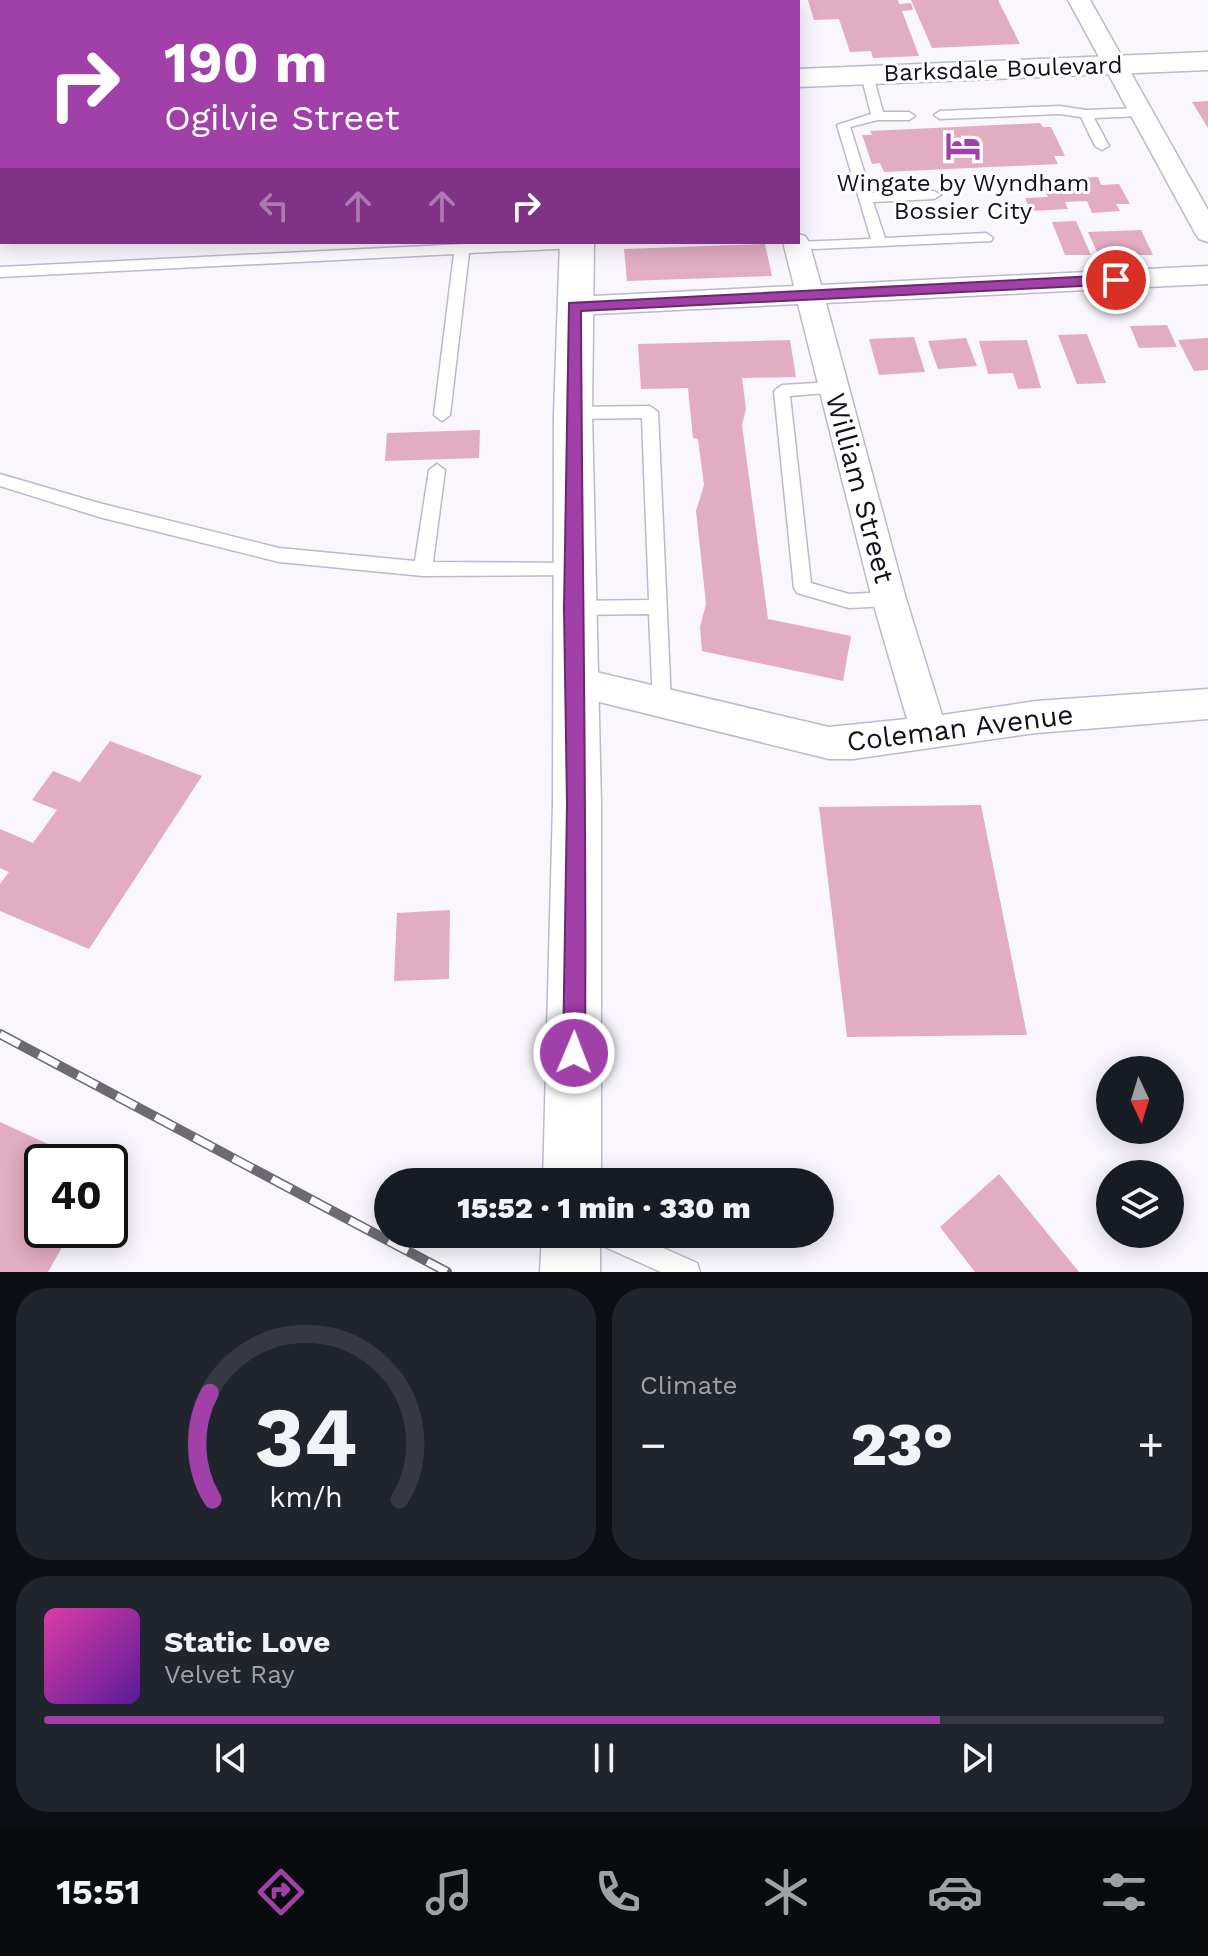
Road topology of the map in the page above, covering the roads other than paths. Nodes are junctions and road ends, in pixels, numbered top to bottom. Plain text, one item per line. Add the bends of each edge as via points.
1 (1079, 0) edge
2 (1208, 61) edge
3 (1115, 64) junction
4 (867, 75) junction
5 (800, 78) edge
6 (1141, 112) junction
7 (1086, 114) junction
8 (940, 115) dead end
9 (878, 116) junction
10 (909, 116) dead end
11 (1102, 146) dead end
12 (934, 195) dead end
13 (865, 198) junction
14 (1208, 233) edge
15 (986, 238) dead end
16 (879, 243) junction
17 (544, 244) edge
18 (577, 244) edge
19 (796, 245) edge
20 (462, 249) junction
21 (0, 272) edge
22 (1208, 275) edge
23 (809, 296) junction
24 (574, 306) junction
25 (833, 388) junction
26 (573, 413) junction
27 (442, 415) dead end
28 (437, 470) dead end
29 (0, 480) edge
30 (423, 569) junction
31 (573, 589) junction
32 (889, 599) junction
33 (658, 607) junction
34 (575, 682) junction
35 (662, 703) junction
36 (1208, 704) edge
37 (929, 732) junction
38 (572, 1168) edge
39 (571, 1248) edge
40 (636, 1248) edge
41 (570, 1272) edge
42 (688, 1272) edge

1 - 3 street
2 - 3 street, Barksdale Boulevard
3 - 4 street, Barksdale Boulevard
3 - 6 street
4 - 5 street, Barksdale Boulevard
4 - 9 lane
6 - 7 lane
6 - 14 street
7 - 8 lane via 1060,110
7 - 11 lane
9 - 10 lane
9 - 13 lane via 843,125
12 - 13 lane
13 - 16 lane
15 - 16 lane
16 - 19 lane
17 - 20 lane
18 - 24 street
19 - 23 street, William Street
20 - 21 lane
20 - 27 lane
22 - 23 street
23 - 24 street
23 - 25 street, William Street
24 - 26 street
25 - 32 street, William Street
25 - 32 lane via 782,391 803,588 849,601
26 - 31 street
26 - 33 lane via 650,412
28 - 30 lane
29 - 30 lane via 279,555
30 - 31 lane
31 - 33 lane
31 - 34 street
32 - 37 street, William Street
33 - 35 lane
34 - 35 street, Coleman Avenue
34 - 38 street
35 - 37 street, Coleman Avenue via 829,743
36 - 37 street, Coleman Avenue via 1070,713
39 - 41 street
40 - 42 lane

